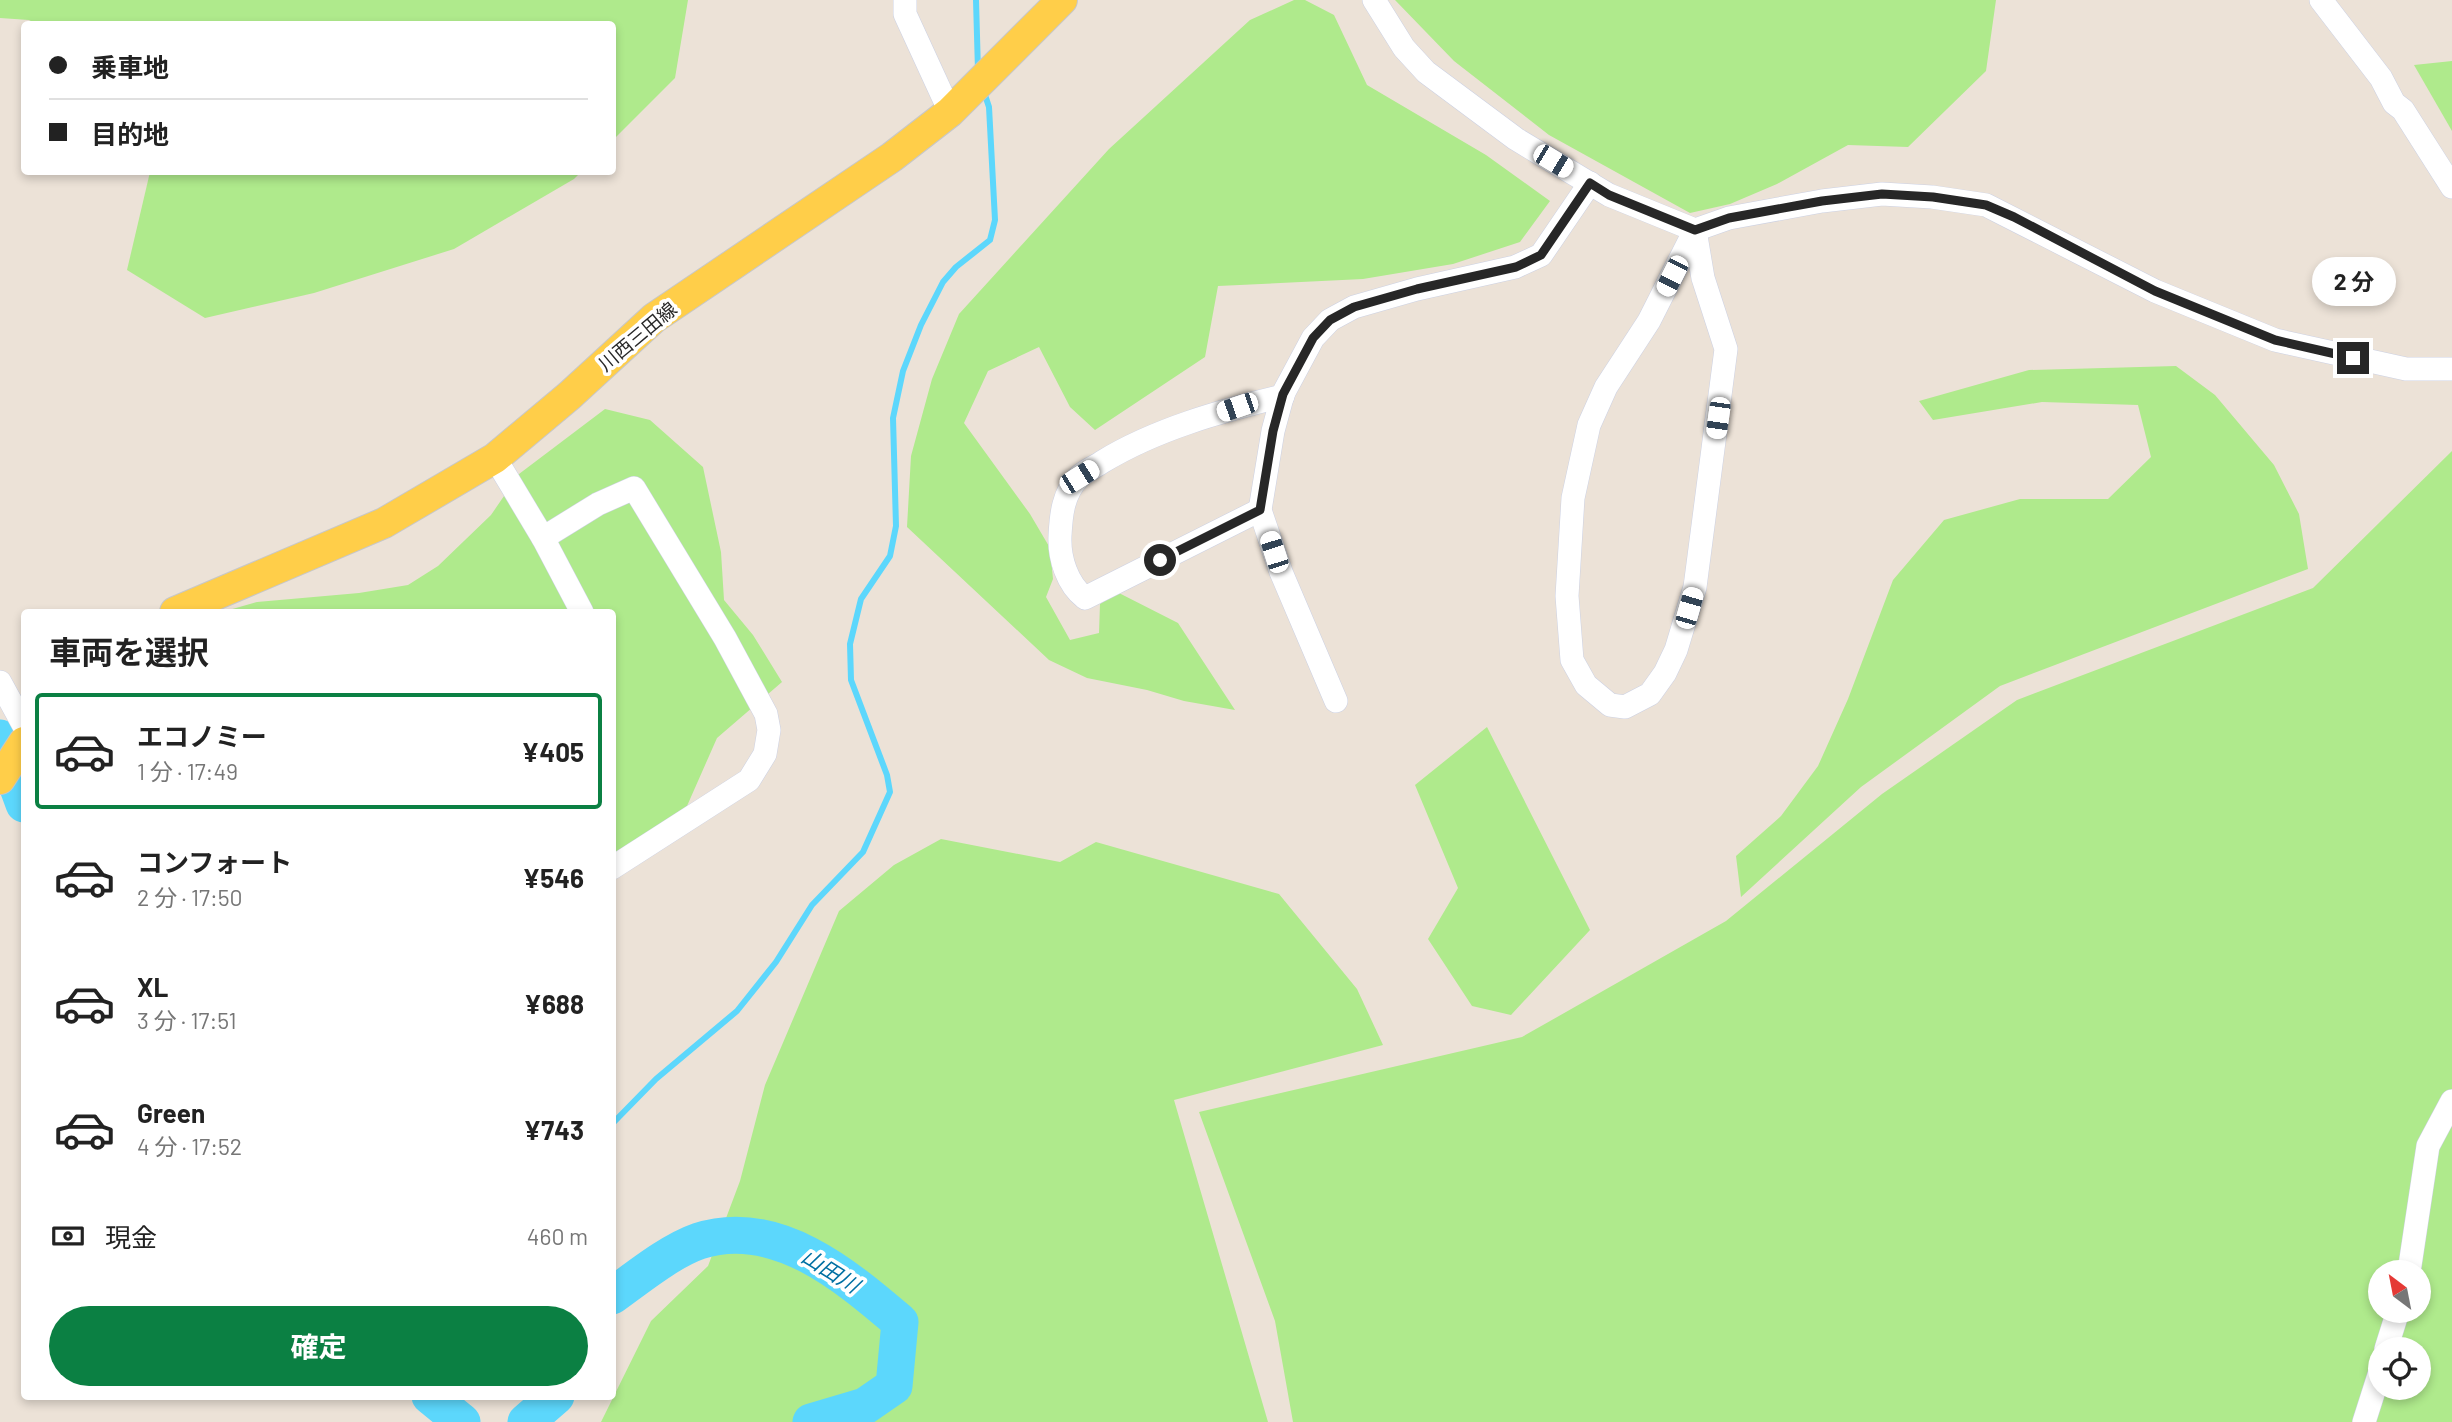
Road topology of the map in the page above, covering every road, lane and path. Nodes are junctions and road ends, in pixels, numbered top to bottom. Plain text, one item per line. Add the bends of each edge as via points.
1 (905, 0) edge
2 (1062, 0) edge
3 (1374, 0) edge
4 (2321, 0) edge
5 (968, 93) junction
6 (1590, 183) junction
7 (2452, 187) edge
8 (1695, 230) junction
9 (2452, 369) edge
10 (1283, 396) junction
11 (495, 458) junction
12 (1260, 510) junction
13 (543, 538) junction
14 (182, 609) edge
15 (580, 609) edge
16 (0, 682) edge
17 (1336, 701) dead end
18 (21, 737) edge
19 (21, 742) edge
20 (0, 779) edge
21 (616, 865) edge
22 (2452, 1101) edge
23 (2411, 1260) edge
24 (2371, 1400) edge
25 (2364, 1422) edge

1 - 5 street via 905,15
2 - 5 main road, 川西三田線
3 - 6 street via 1404,48 1426,72 1516,139
4 - 7 street via 2381,78
5 - 11 main road, 川西三田線 via 892,157 654,318
6 - 8 street
6 - 10 street via 1541,255 1516,267 1354,307 1330,320 1313,338
8 - 8 street via 1703,278 1726,349 1695,587 1676,650 1650,694 1625,707 1610,705 1586,685 1572,660 1567,596 1573,498 1589,425 1606,387 1649,321
8 - 9 street via 1729,218 1882,194 1986,205 2155,291 2275,340 2406,369
10 - 12 street
10 - 12 street via 1161,433 1079,477 1062,505 1060,551 1073,589 1085,598
11 - 13 street
11 - 14 main road, 川西三田線 via 384,523
12 - 17 street via 1280,572
13 - 15 street
13 - 21 street via 597,504 634,488 766,714 765,754 749,780
16 - 18 street
19 - 20 main road
22 - 23 street via 2428,1146
24 - 25 street

